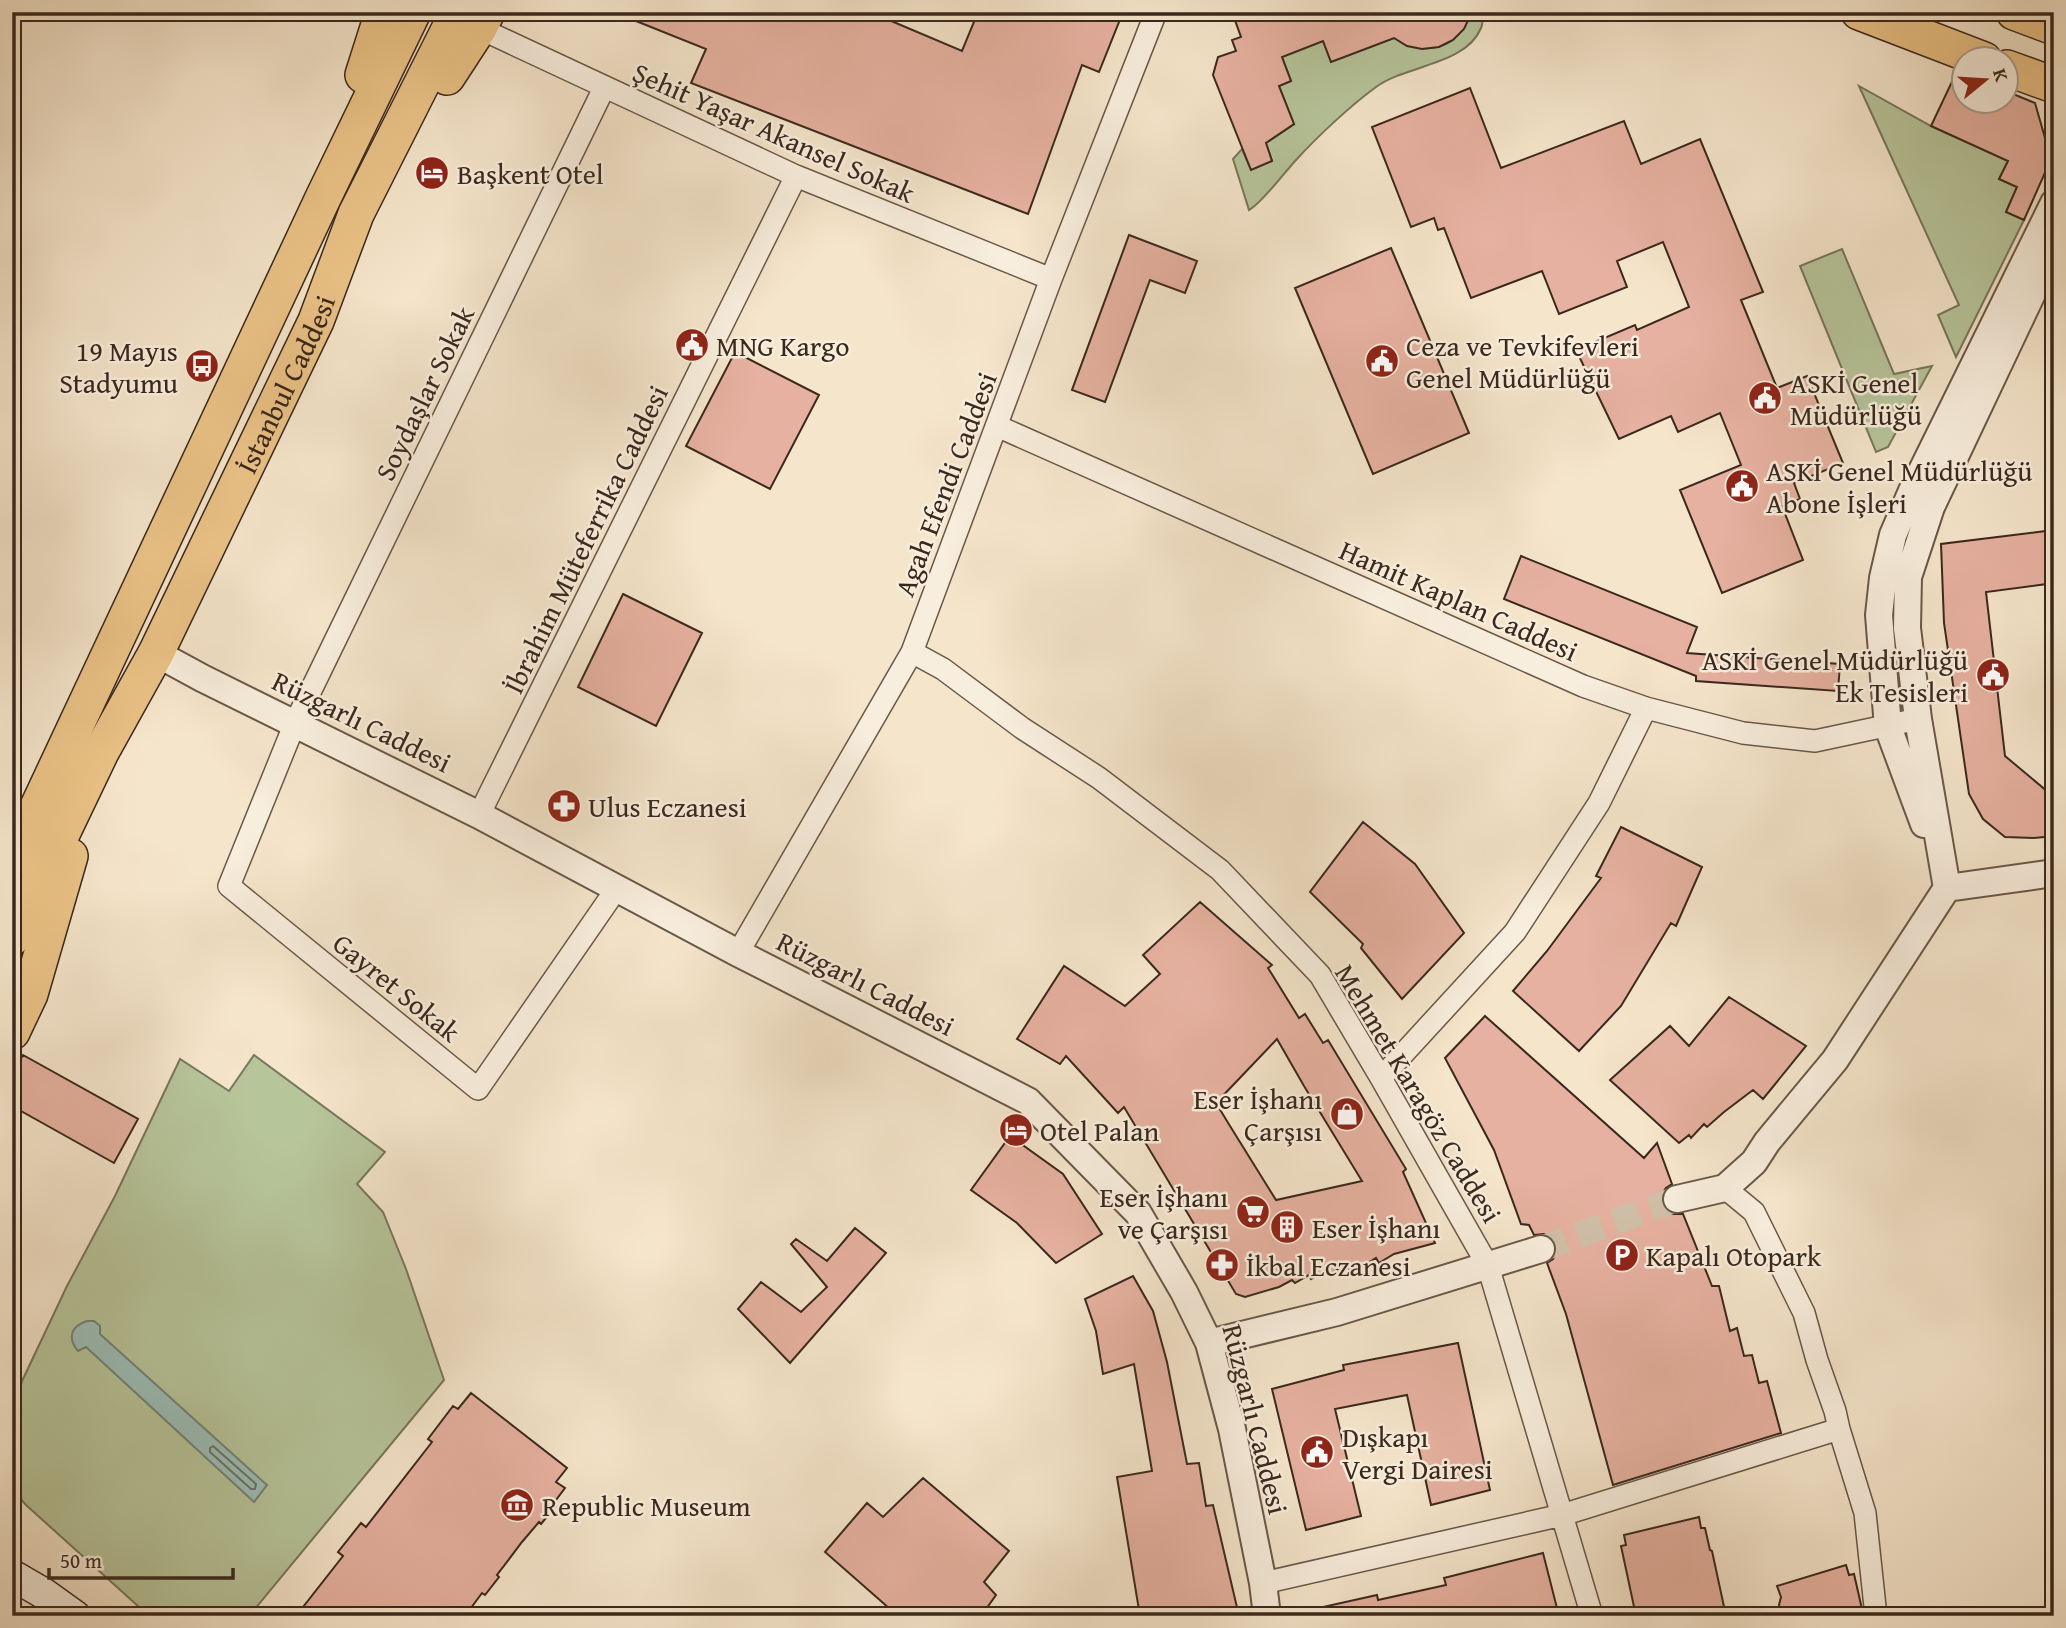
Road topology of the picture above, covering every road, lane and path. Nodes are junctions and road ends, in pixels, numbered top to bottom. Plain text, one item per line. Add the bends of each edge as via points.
1 (383, 12) edge
2 (413, 12) edge
3 (1156, 12) edge
4 (1859, 12) edge
5 (2014, 12) edge
6 (474, 18) edge
7 (2054, 27) edge
8 (1951, 47) edge
9 (2021, 73) edge
10 (2054, 85) edge
11 (604, 88) junction
12 (796, 176) junction
13 (323, 198) junction
14 (2054, 202) edge
15 (2054, 247) edge
16 (1051, 279) junction
17 (997, 426) junction
18 (912, 652) junction
19 (156, 653) junction
20 (1646, 708) junction
21 (1919, 719) junction
22 (295, 723) junction
23 (1888, 727) junction
24 (86, 745) junction
25 (479, 814) junction
26 (12, 832) edge
27 (12, 862) edge
28 (2054, 873) edge
29 (617, 888) junction
30 (1947, 888) junction
31 (12, 938) edge
32 (738, 953) junction
33 (12, 1032) edge
34 (1381, 1078) junction
35 (1725, 1188) junction
36 (1677, 1199) tunnel mouth
37 (1541, 1249) tunnel mouth
38 (1489, 1266) junction
39 (1209, 1343) junction
40 (1839, 1429) junction
41 (1562, 1515) junction
42 (12, 1562) edge
43 (12, 1575) edge
44 (1263, 1583) junction
45 (43, 1593) junction
46 (75, 1616) edge
47 (1267, 1616) edge
48 (1592, 1616) edge
49 (1876, 1616) edge

1 - 13 main road
2 - 13 main road, İstanbul Caddesi
3 - 16 street, Agah Efendi Caddesi
4 - 8 main road
5 - 7 main road
6 - 11 street, Şehit Yaşar Akansel Sokak
6 - 19 main road, İstanbul Caddesi via 356,214 316,321
9 - 10 main road
11 - 12 street, Şehit Yaşar Akansel Sokak
11 - 22 street, Soydaşlar Sokak
12 - 16 street, Şehit Yaşar Akansel Sokak
12 - 25 street, İbrahim Müteferrika Caddesi
13 - 24 main road, İstanbul Caddesi
14 - 23 street via 1954,402 1894,535 1879,615
15 - 21 street via 1931,507 1908,577 1906,628
16 - 17 street, Agah Efendi Caddesi
17 - 18 street, Agah Efendi Caddesi
17 - 20 street, Hamit Kaplan Caddesi via 1583,686
18 - 32 street, Agah Efendi Caddesi
18 - 34 street, Mehmet Karagöz Caddesi via 1099,778 1220,870 1320,975
19 - 22 street, Rüzgarlı Caddesi
19 - 24 main road, İstanbul Caddesi
20 - 23 street, Hamit Kaplan Caddesi via 1743,733 1815,741
20 - 34 street via 1599,803 1515,932
21 - 23 street, Hamit Kaplan Caddesi
21 - 30 street
22 - 25 street, Rüzgarlı Caddesi
22 - 29 street, Gayret Sokak via 229,886 478,1089
23 - 30 street
24 - 26 main road, İstanbul Caddesi
24 - 27 main road, İstanbul Caddesi
24 - 31 main road, İstanbul Caddesi
24 - 33 main road, İstanbul Caddesi via 30,994
25 - 29 street, Rüzgarlı Caddesi
28 - 30 street
29 - 32 street, Rüzgarlı Caddesi
30 - 35 street via 1835,1059 1755,1162
32 - 39 street, Rüzgarlı Caddesi via 1028,1101 1138,1213
34 - 38 street, Mehmet Karagöz Caddesi
35 - 36 street
35 - 40 street via 1754,1212 1804,1313
37 - 38 street
38 - 39 street via 1337,1312
38 - 41 street, Mehmet Karagöz Caddesi
39 - 44 street, Rüzgarlı Caddesi via 1232,1429
40 - 41 street
40 - 49 street via 1865,1513
41 - 44 street
41 - 48 street, Mehmet Karagöz Caddesi
42 - 45 main road
43 - 45 main road
44 - 47 street, Rüzgarlı Caddesi
45 - 46 main road

